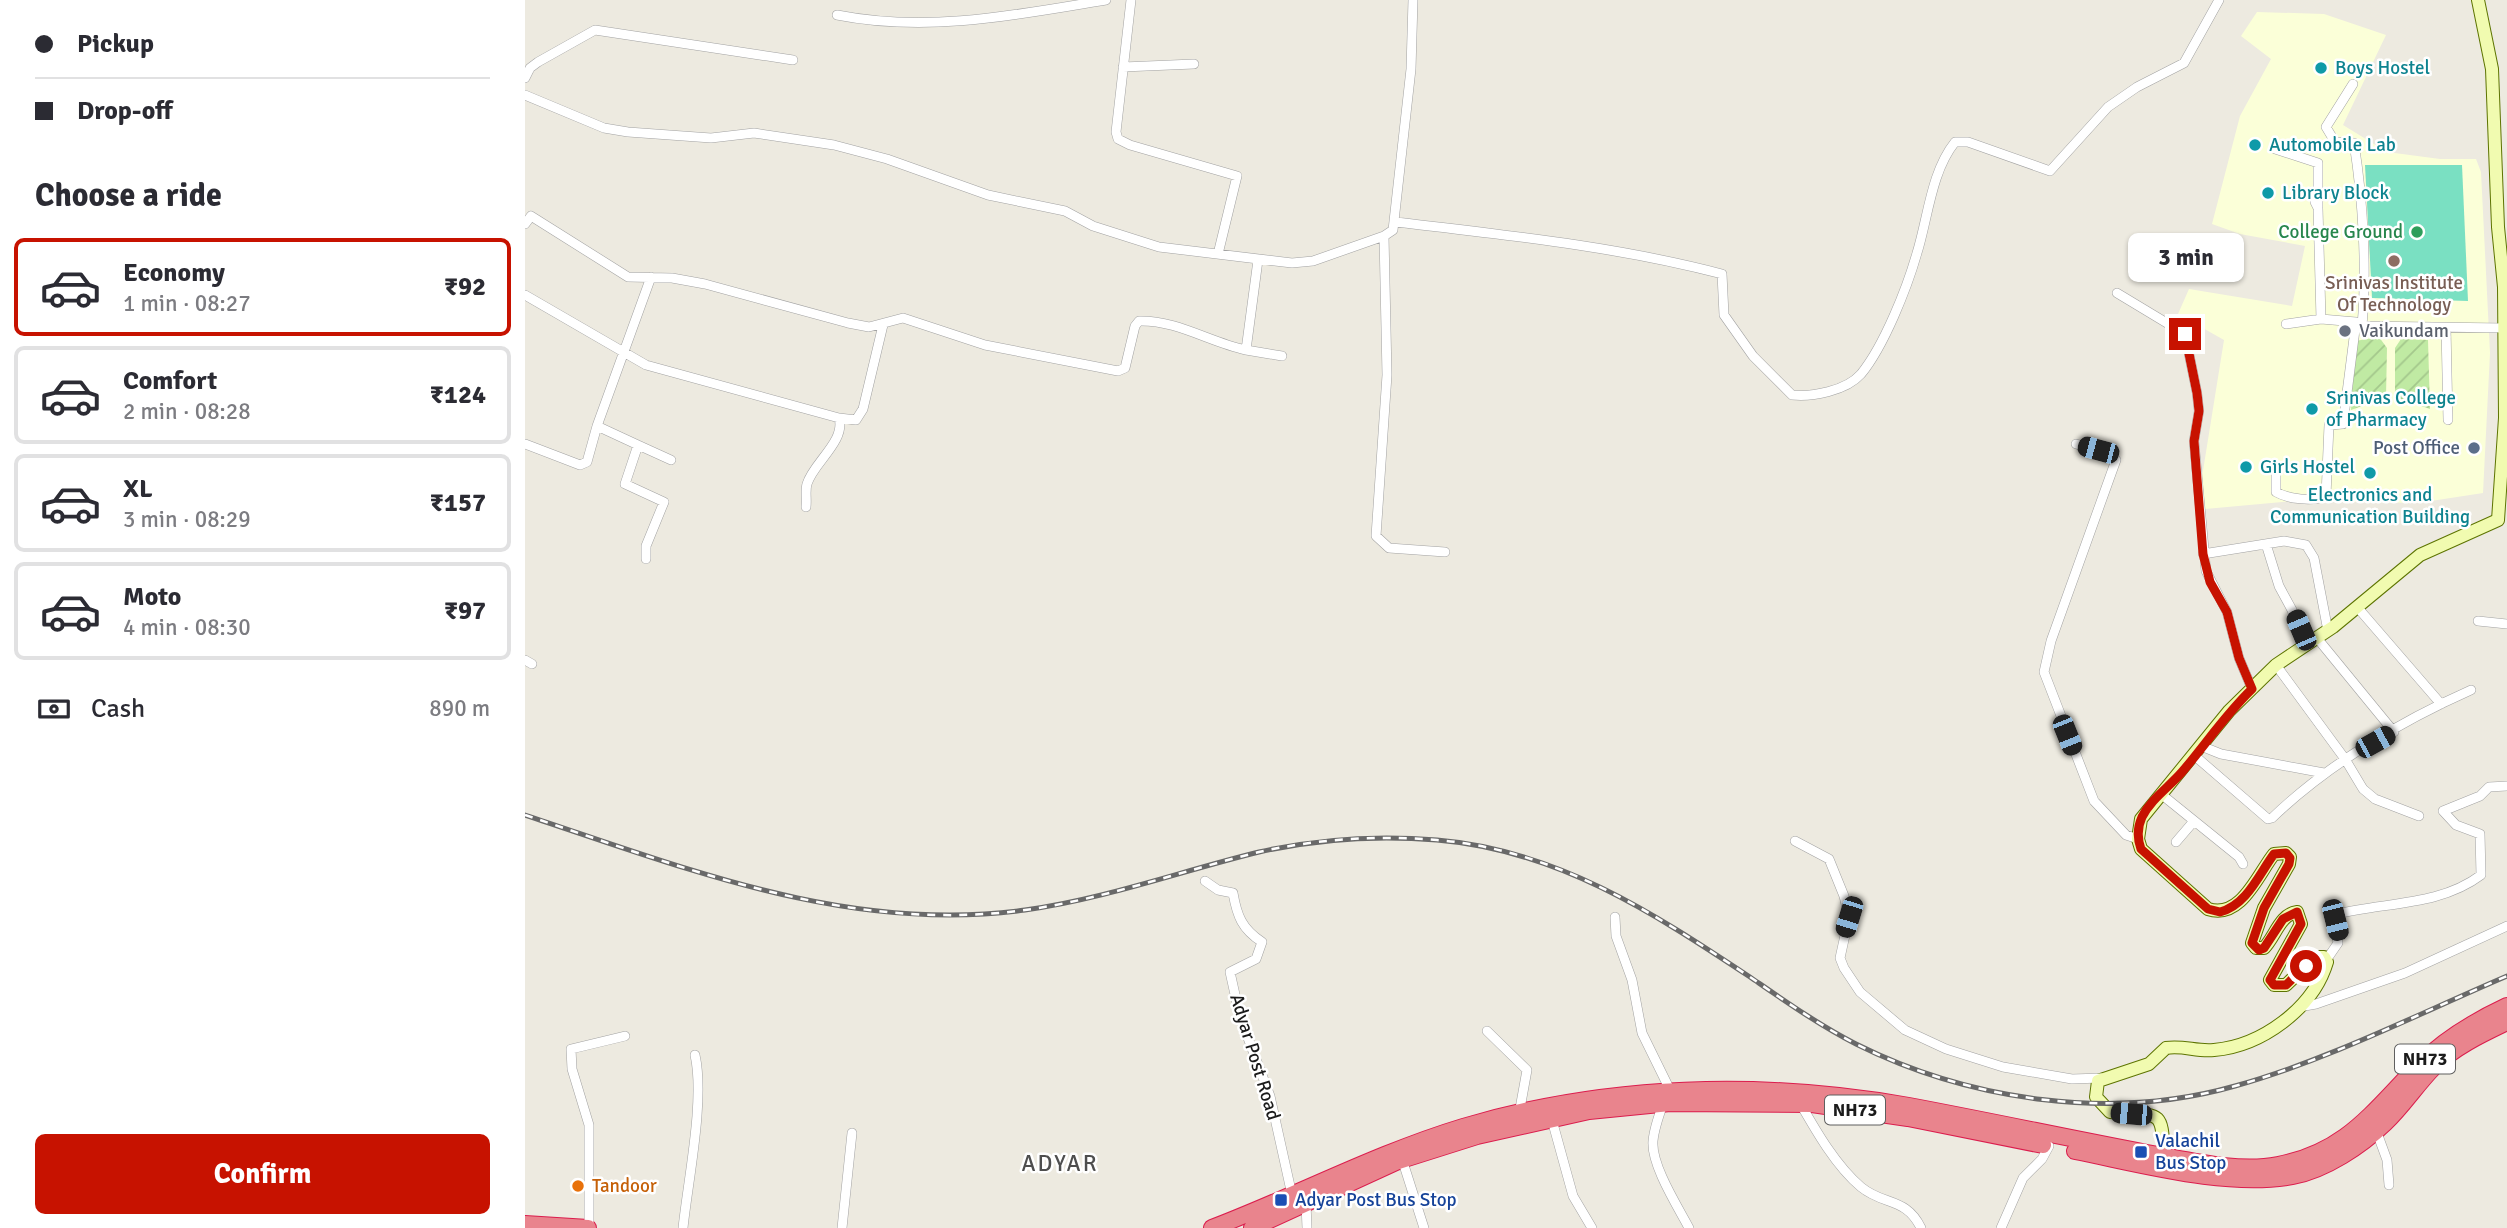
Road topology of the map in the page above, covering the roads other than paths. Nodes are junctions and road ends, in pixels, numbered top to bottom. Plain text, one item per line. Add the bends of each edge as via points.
1 (1107, 0) edge
2 (1131, 0) edge
3 (1413, 0) edge
4 (2219, 0) edge
5 (2477, 0) edge
6 (837, 15) dead end
7 (793, 60) dead end
8 (1194, 64) dead end
9 (1123, 66) junction
10 (525, 78) edge
11 (2353, 84) dead end
12 (525, 95) edge
13 (2275, 149) dead end
14 (2502, 219) edge
15 (1396, 222) junction
16 (525, 224) edge
17 (1384, 236) junction
18 (1218, 254) junction
19 (1258, 260) junction
20 (651, 277) junction
21 (2117, 293) dead end
22 (525, 295) edge
23 (2321, 319) junction
24 (2286, 324) dead end
25 (2359, 324) junction
26 (883, 325) junction
27 (2446, 328) junction
28 (2504, 328) junction
29 (1246, 350) junction
30 (623, 352) junction
31 (1282, 356) dead end
32 (839, 418) junction
33 (2448, 420) dead end
34 (597, 426) junction
35 (525, 444) edge
36 (2076, 444) dead end
37 (638, 445) junction
38 (671, 460) dead end
39 (2276, 471) dead end
40 (806, 507) dead end
41 (2503, 513) edge
42 (2266, 544) junction
43 (1445, 552) dead end
44 (2203, 554) junction
45 (646, 559) dead end
46 (2358, 608) junction
47 (2478, 621) dead end
48 (2507, 624) edge
49 (2322, 635) junction
50 (2304, 646) junction
51 (2276, 665) junction
52 (2252, 689) junction
53 (2471, 690) dead end
54 (2441, 704) junction
55 (2394, 732) junction
56 (2198, 751) junction
57 (2345, 760) junction
58 (2324, 773) junction
59 (2507, 786) edge
60 (2161, 794) junction
61 (2419, 816) dead end
62 (2194, 821) junction
63 (2138, 839) junction
64 (1795, 841) dead end
65 (2175, 842) dead end
66 (2243, 864) dead end
67 (1205, 881) dead end
68 (1615, 917) dead end
69 (2507, 926) edge
70 (2327, 959) junction
71 (2507, 1006) edge
72 (2298, 1007) junction
73 (2507, 1022) edge
74 (1487, 1031) dead end
75 (625, 1036) dead end
76 (695, 1055) dead end
77 (2101, 1079) junction
78 (1667, 1098) junction
79 (1800, 1103) junction
80 (1519, 1114) junction
81 (1552, 1120) junction
82 (2376, 1130) junction
83 (852, 1133) dead end
84 (2049, 1146) junction
85 (1391, 1160) junction
86 (2165, 1162) junction
87 (2389, 1185) dead end
88 (1299, 1199) junction
89 (525, 1224) edge
90 (588, 1228) edge
91 (683, 1228) edge
92 (842, 1228) edge
93 (1212, 1228) edge
94 (1252, 1228) edge
95 (1307, 1228) edge
96 (1424, 1228) edge
97 (1592, 1228) edge
98 (1689, 1228) edge
99 (1921, 1228) edge
100 (2001, 1228) edge

1 - 6 street via 970,22 862,20
2 - 9 street
3 - 15 street
4 - 15 street via 2184,63 2109,107 2050,170 1968,142 1955,142 1931,198 1917,254 1878,346 1859,376 1816,397 1791,395 1752,356 1724,315 1722,274 1536,239
5 - 14 main road via 2492,69
7 - 10 street via 595,30 538,62
8 - 9 street
9 - 18 street via 1118,139 1237,176
11 - 25 street via 2326,127 2335,142 2354,143 2364,299
12 - 18 street via 604,128 628,132 711,138 754,133 834,145 988,195 1065,211 1093,226 1159,247
13 - 23 street via 2318,163
14 - 28 main road
15 - 17 street via 1394,230
16 - 20 street via 531,216 628,277
17 - 19 street via 1313,261
17 - 43 street via 1387,375 1376,536 1389,548
18 - 19 street
19 - 29 street
20 - 26 street via 705,284 848,323
20 - 30 street
21 - 44 street via 2185,334 2199,411 2194,441
22 - 30 street
23 - 24 street
23 - 25 street
25 - 27 street
25 - 39 street via 2343,424 2329,425 2326,496 2284,497 2276,492
26 - 29 street via 903,318 985,345 1118,371 1125,368 1139,321 1169,323 1221,345
26 - 32 street via 863,409 856,420
27 - 28 street
27 - 33 street
28 - 41 main road
29 - 31 street
30 - 32 street via 646,365
30 - 34 street
32 - 40 street via 833,441 807,484
34 - 35 street via 587,462 580,464
34 - 37 street
36 - 63 street via 2109,453 2116,460 2051,641 2045,672 2094,801 2126,835
37 - 38 street
37 - 45 street via 625,484 664,502 646,546
41 - 46 main road via 2488,527 2420,555
42 - 44 street
42 - 49 street via 2298,542 2310,549 2317,570
42 - 50 street
44 - 52 street
46 - 49 main road
46 - 54 street
47 - 48 street
49 - 50 main road
49 - 55 street
50 - 51 main road
51 - 52 main road
51 - 57 street
52 - 56 main road
53 - 54 street
54 - 55 street
55 - 57 street
56 - 58 street
56 - 58 street via 2268,819
56 - 60 main road
57 - 58 street
57 - 61 street via 2369,794
59 - 70 street via 2489,787 2480,796 2443,810 2456,825 2480,834 2481,875 2440,895 2337,914 2338,943
60 - 62 street
60 - 63 main road via 2141,818
62 - 65 street
62 - 66 street
63 - 70 main road via 2141,849 2208,909 2220,912 2247,893 2274,854 2286,853 2289,864 2264,908 2252,943 2259,950 2264,948 2283,919 2297,912 2301,924 2270,980 2274,985 2286,985 2315,957
64 - 77 street via 1829,859 1844,896 1849,917 1840,958 1844,968 1860,992 1905,1030 2003,1067 2072,1079
67 - 88 street, Adyar Post Road via 1233,893 1236,913 1247,932 1262,942 1257,959 1230,972 1240,1017 1270,1097
68 - 78 street via 1642,1033
69 - 72 street via 2405,973
70 - 72 main road
71 - 86 highway, NH73 via 2470,1023 2423,1061 2365,1122 2315,1156 2274,1166
72 - 77 main road via 2271,1031 2251,1041 2215,1050 2166,1048 2149,1064
73 - 82 highway, NH73 via 2434,1067
74 - 80 street via 1527,1070
75 - 90 street via 572,1049 572,1069 589,1125
76 - 91 street via 698,1102
77 - 86 main road via 2094,1090 2109,1112 2160,1119
78 - 79 highway, NH73
78 - 80 highway, NH73 via 1592,1099
78 - 81 highway, NH73
78 - 86 highway, NH73 via 1708,1089 1832,1095 1910,1107
78 - 98 street via 1653,1142 1670,1194
79 - 84 highway, NH73 via 1908,1118
79 - 99 street via 1859,1185 1876,1198 1902,1205 1915,1215
80 - 85 highway, NH73 via 1464,1127
81 - 85 highway, NH73
81 - 97 street via 1573,1196
82 - 86 highway, NH73 via 2317,1168 2293,1176 2231,1178
82 - 87 street via 2387,1160
83 - 92 street
84 - 86 highway, NH73
84 - 100 street via 2023,1178
85 - 88 highway, NH73
85 - 96 street
88 - 93 highway, NH73
88 - 94 highway, NH73
88 - 95 street
89 - 90 highway

